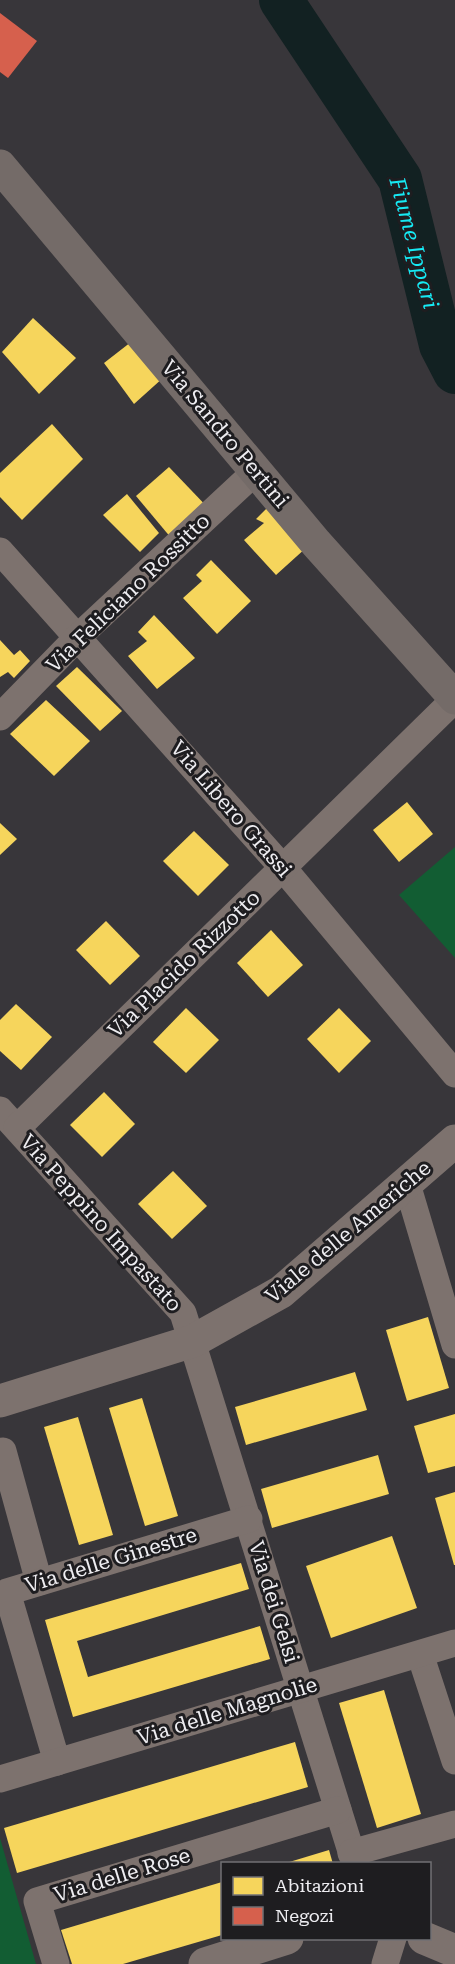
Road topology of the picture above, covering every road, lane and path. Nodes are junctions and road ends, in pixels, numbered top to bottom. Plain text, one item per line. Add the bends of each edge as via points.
1 (0, 166) edge
2 (257, 470) junction
3 (0, 551) edge
4 (79, 636) junction
5 (455, 699) edge
6 (0, 717) edge
7 (283, 868) junction
8 (455, 1074) edge
9 (8, 1119) edge
10 (455, 1141) edge
11 (407, 1184) junction
12 (193, 1341) junction
13 (455, 1345) edge
14 (0, 1401) edge
15 (3, 1451) dead end
16 (249, 1519) junction
17 (39, 1582) junction
18 (455, 1643) edge
19 (420, 1654) junction
20 (301, 1689) junction
21 (455, 1761) edge
22 (57, 1762) junction
23 (0, 1779) edge
24 (338, 1810) junction
25 (455, 1824) edge
26 (353, 1858) edge
27 (281, 1940) edge
28 (392, 1940) edge
29 (429, 1940) edge
30 (455, 1951) edge
31 (56, 1964) edge
32 (205, 1964) edge
33 (385, 1964) edge

1 - 2 main road, Via Sandro Pertini
2 - 4 street, Via Feliciano Rossitto
2 - 5 main road, Via Sandro Pertini via 316,543
3 - 4 street, Via Libero Grassi
4 - 6 street, Via Feliciano Rossitto
4 - 7 street, Via Libero Grassi
5 - 7 street, Via Placido Rizzotto
7 - 8 street, Via Libero Grassi
7 - 9 street, Via Placido Rizzotto
9 - 12 street, Via Peppino Impastato via 183,1313
10 - 11 street, Viale delle Americhe
11 - 12 street, Viale delle Americhe via 281,1292
11 - 13 street
12 - 14 street, Viale delle Americhe
12 - 16 street, Via dei Gelsi
15 - 17 street
16 - 17 street, Via delle Ginestre
16 - 20 street, Via dei Gelsi
17 - 22 street, Via delle Ginestre via 7,1592
18 - 19 street, Via delle Magnolie
19 - 20 street, Via delle Magnolie
19 - 21 street
20 - 22 street, Via delle Magnolie
20 - 24 street, Via dei Gelsi
22 - 23 street, Via delle Magnolie
24 - 26 street, Via dei Gelsi
24 - 31 street, Via delle Rose via 38,1901
25 - 26 street
27 - 32 street
28 - 33 street
29 - 30 street

